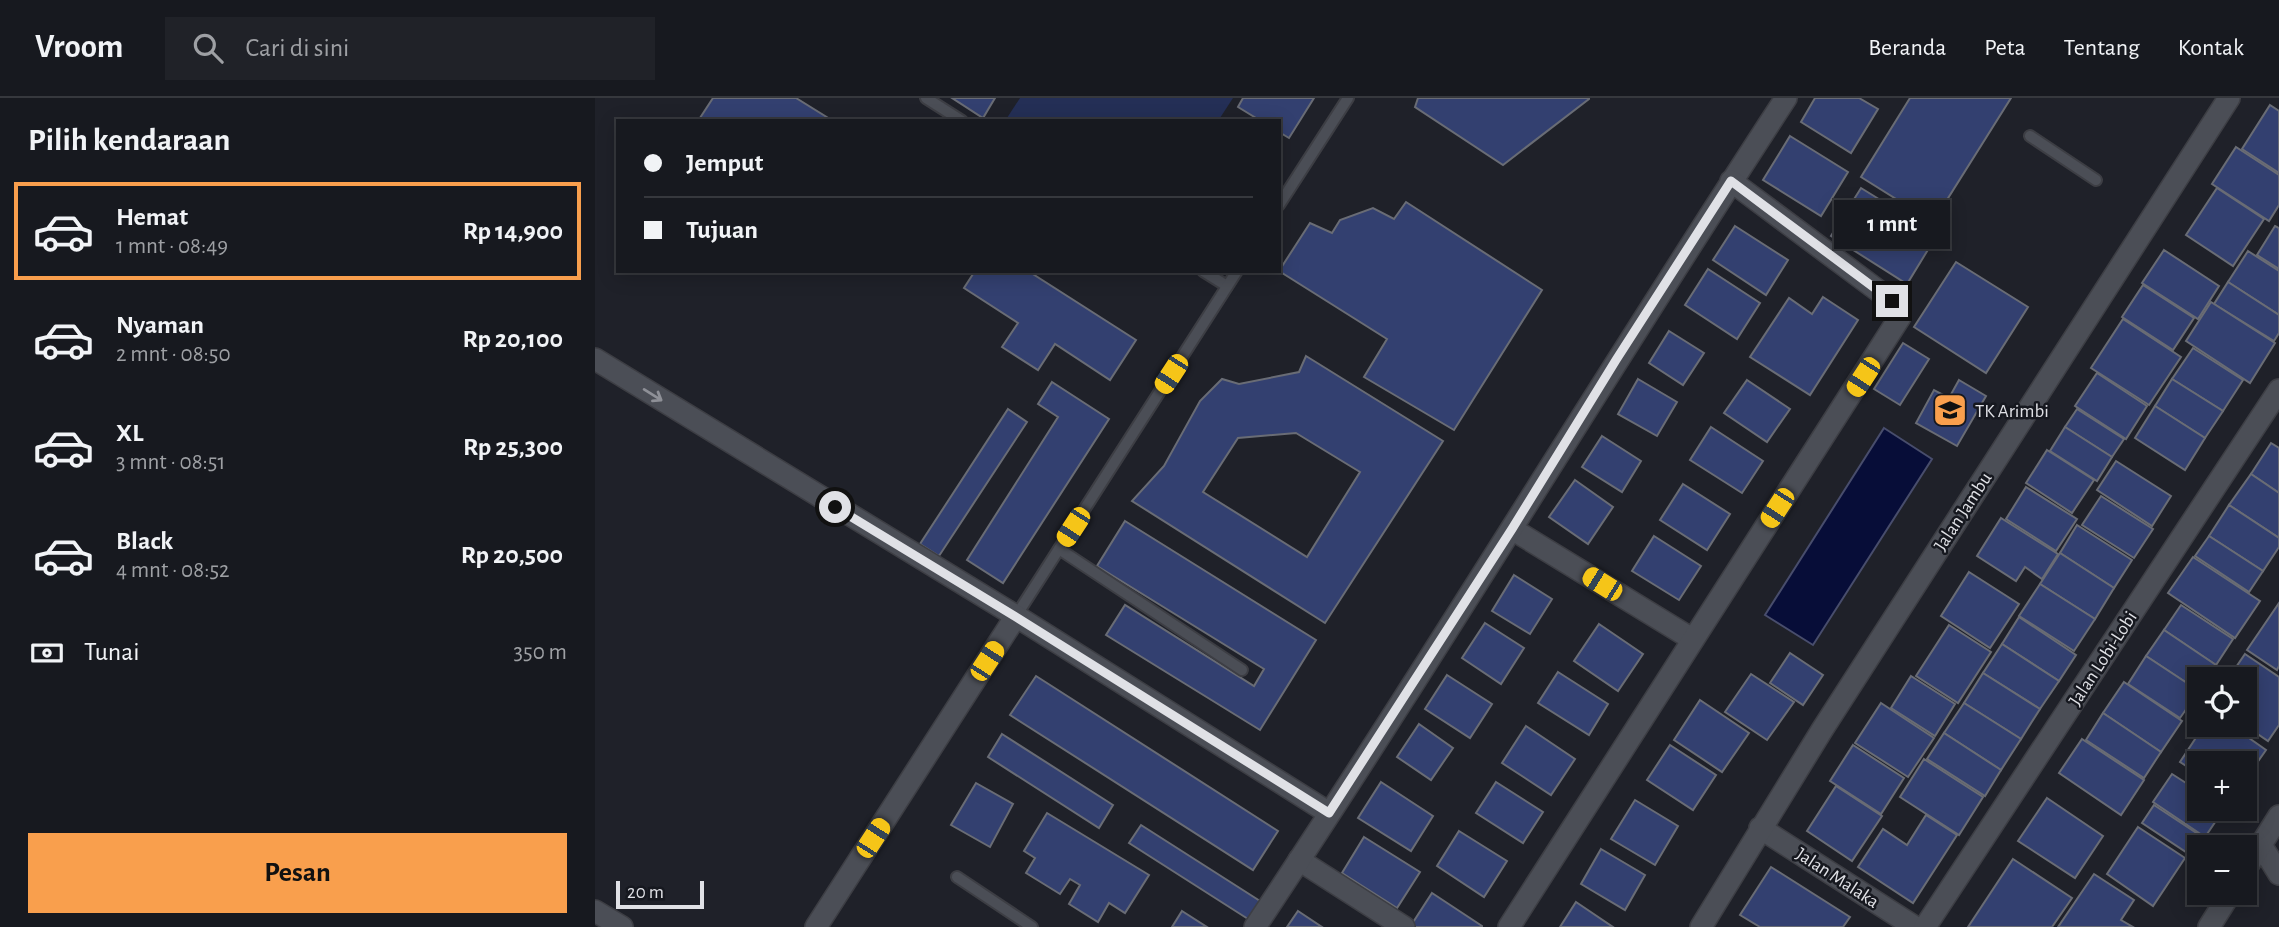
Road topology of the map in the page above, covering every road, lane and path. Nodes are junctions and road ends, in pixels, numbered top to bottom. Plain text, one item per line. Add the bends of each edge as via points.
1 (926, 98) edge
2 (1348, 98) edge
3 (1786, 98) edge
4 (2229, 98) edge
5 (959, 119) edge
6 (2029, 136) dead end
7 (2096, 180) dead end
8 (1731, 181) junction
9 (1281, 202) edge
10 (1206, 273) edge
11 (1236, 273) edge
12 (1227, 286) junction
13 (595, 359) edge
14 (2279, 390) edge
15 (1512, 529) junction
16 (1059, 549) junction
17 (1016, 617) junction
18 (1692, 639) junction
19 (1242, 670) dead end
20 (1329, 813) junction
21 (2279, 816) edge
22 (1760, 828) junction
23 (2260, 845) junction
24 (2257, 850) edge
25 (1299, 860) junction
26 (2279, 874) edge
27 (957, 877) dead end
28 (2223, 905) edge
29 (595, 911) edge
30 (622, 927) edge
31 (816, 927) edge
32 (1032, 927) edge
33 (1255, 927) edge
34 (1404, 927) edge
35 (1509, 927) edge
36 (1701, 927) edge
37 (1915, 927) edge
38 (1925, 927) edge
39 (2209, 927) edge

1 - 5 lane
2 - 9 lane
3 - 8 street
4 - 22 street, Jalan Jambu
6 - 7 lane
8 - 15 street
8 - 18 street via 1892,301 1900,317
10 - 12 lane
11 - 12 lane
12 - 16 lane
13 -> 17 street
14 - 38 street, Jalan Lobi-Lobi
15 - 18 street
15 - 20 street
16 - 17 lane
16 - 19 lane
17 - 20 street
17 - 31 street
18 - 35 street
20 - 25 street
21 - 23 street
22 - 36 street, Jalan Jambu
22 - 37 street, Jalan Malaka
23 - 24 street
23 - 26 street
25 - 33 street
25 - 34 street
27 - 32 lane
28 - 39 street
29 - 30 street

